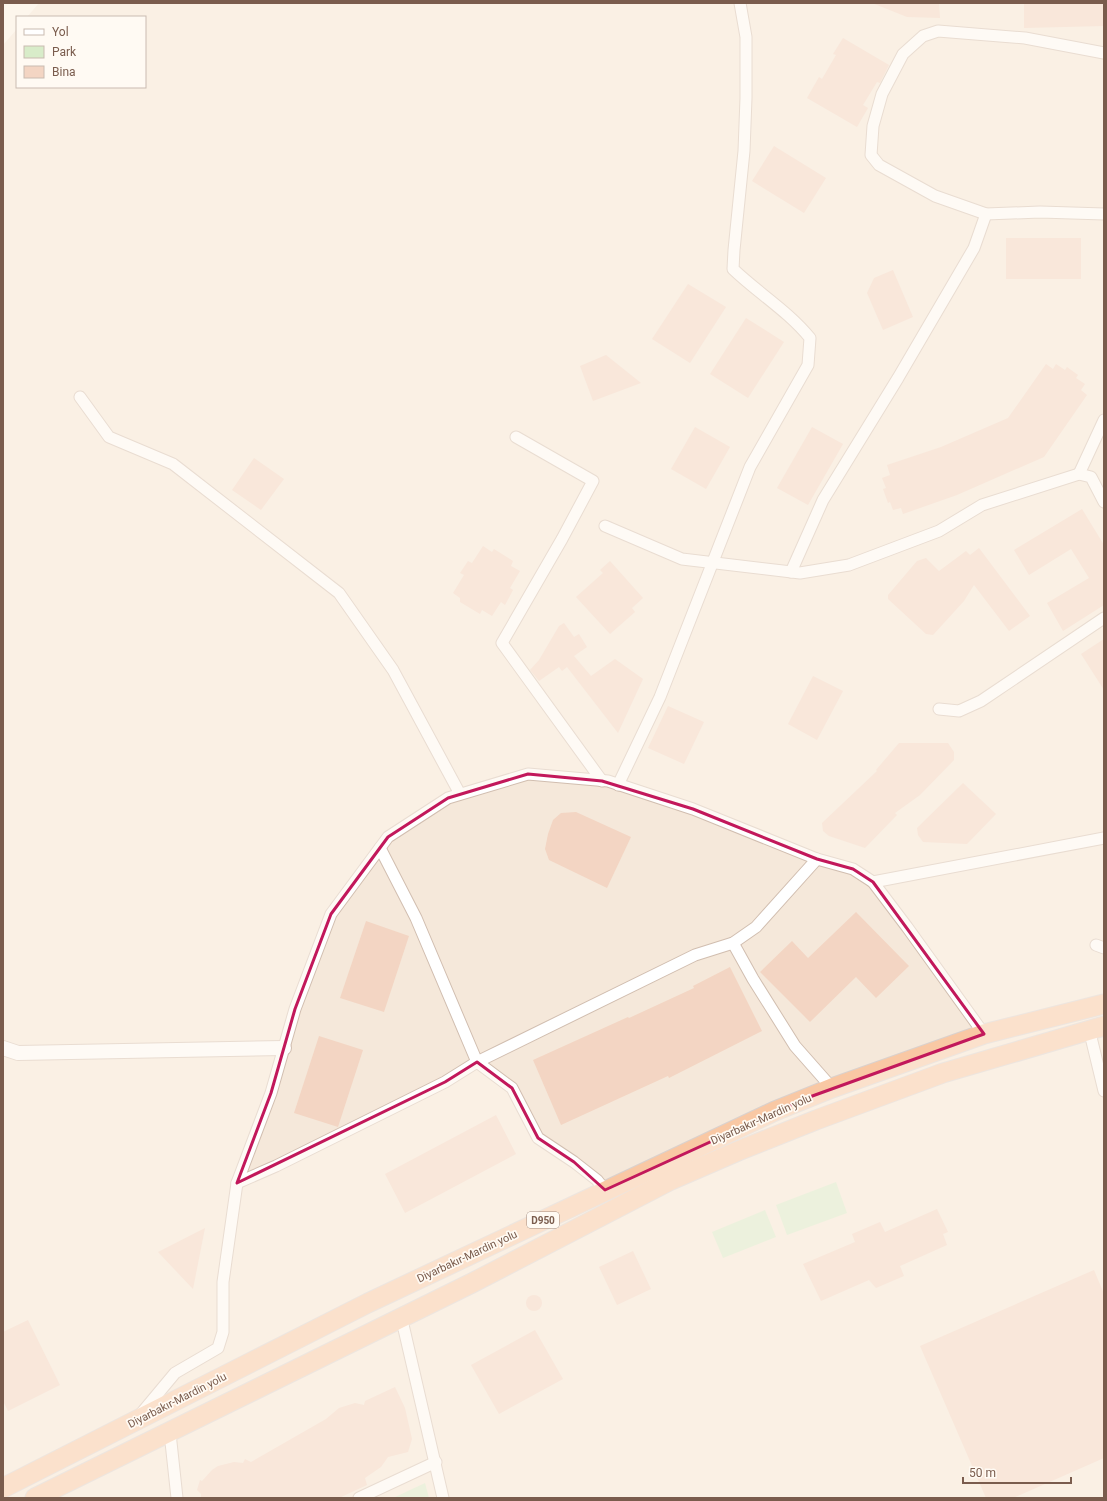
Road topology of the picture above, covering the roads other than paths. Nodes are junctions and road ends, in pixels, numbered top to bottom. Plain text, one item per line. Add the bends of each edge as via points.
1 (740, 3) edge
2 (1104, 53) edge
3 (986, 214) junction
4 (1104, 214) edge
5 (80, 397) dead end
6 (1104, 420) edge
7 (1101, 433) edge
8 (516, 436) dead end
9 (1079, 474) junction
10 (1104, 502) edge
11 (604, 526) dead end
12 (713, 562) junction
13 (791, 572) junction
14 (1104, 618) edge
15 (939, 709) dead end
16 (602, 781) junction
17 (618, 785) junction
18 (460, 794) junction
19 (1104, 838) edge
20 (380, 848) junction
21 (817, 859) junction
22 (872, 882) junction
23 (733, 943) junction
24 (1104, 1004) edge
25 (1096, 1028) edge
26 (984, 1034) junction
27 (3, 1048) edge
28 (284, 1048) junction
29 (477, 1062) junction
30 (832, 1088) junction
31 (1104, 1091) edge
32 (237, 1183) junction
33 (605, 1190) junction
34 (401, 1316) junction
35 (134, 1421) junction
36 (170, 1433) junction
37 (436, 1462) junction
38 (3, 1488) edge
39 (35, 1498) edge
40 (177, 1498) edge
41 (359, 1498) edge
42 (443, 1498) edge

1 - 12 street via 746,37 746,98 734,269 798,323 810,338 808,364 750,467
2 - 3 street via 1025,38 938,32 922,36 903,54 882,94 873,126 871,155 879,165 934,196
3 - 4 street
3 - 13 street via 974,248 823,500
5 - 18 street via 109,436 173,464 339,593 393,670
6 - 7 street
7 - 9 street
8 - 16 street via 593,481 502,644
9 - 10 street via 1091,477
9 - 13 street via 982,505 940,531 849,565 800,573
11 - 12 street via 682,559
12 - 13 street
12 - 17 street via 660,697
14 - 15 street via 981,701 959,711
16 - 17 street
16 - 18 street via 528,774
17 - 21 street via 693,809
18 - 20 street via 448,798 388,837
19 - 22 street
20 - 28 street via 332,914 295,1009
20 - 29 street via 416,918
21 - 22 street via 853,869
21 - 23 street via 756,927
22 - 26 street
23 - 29 street via 695,955
23 - 30 street via 795,1046
24 - 26 highway, Diyarbakır-Mardin yolu / D950
25 - 31 street
25 - 34 highway, Diyarbakır-Mardin yolu / D950 via 944,1073 738,1151 671,1180
26 - 30 highway, Diyarbakır-Mardin yolu / D950
27 - 28 street via 18,1054
28 - 32 street via 271,1093
29 - 32 street via 445,1082
29 - 33 street via 512,1088 538,1138 574,1162 597,1180
30 - 33 highway, Diyarbakır-Mardin yolu / D950 via 775,1111
32 - 35 street via 223,1282 224,1332 218,1348 175,1373
33 - 35 highway, Diyarbakır-Mardin yolu / D950 via 368,1303
34 - 36 highway, Diyarbakır-Mardin yolu / D950
34 - 37 street
35 - 38 highway, Diyarbakır-Mardin yolu / D950
36 - 39 highway, Diyarbakır-Mardin yolu / D950
36 - 40 street
37 - 41 street
37 - 42 street

